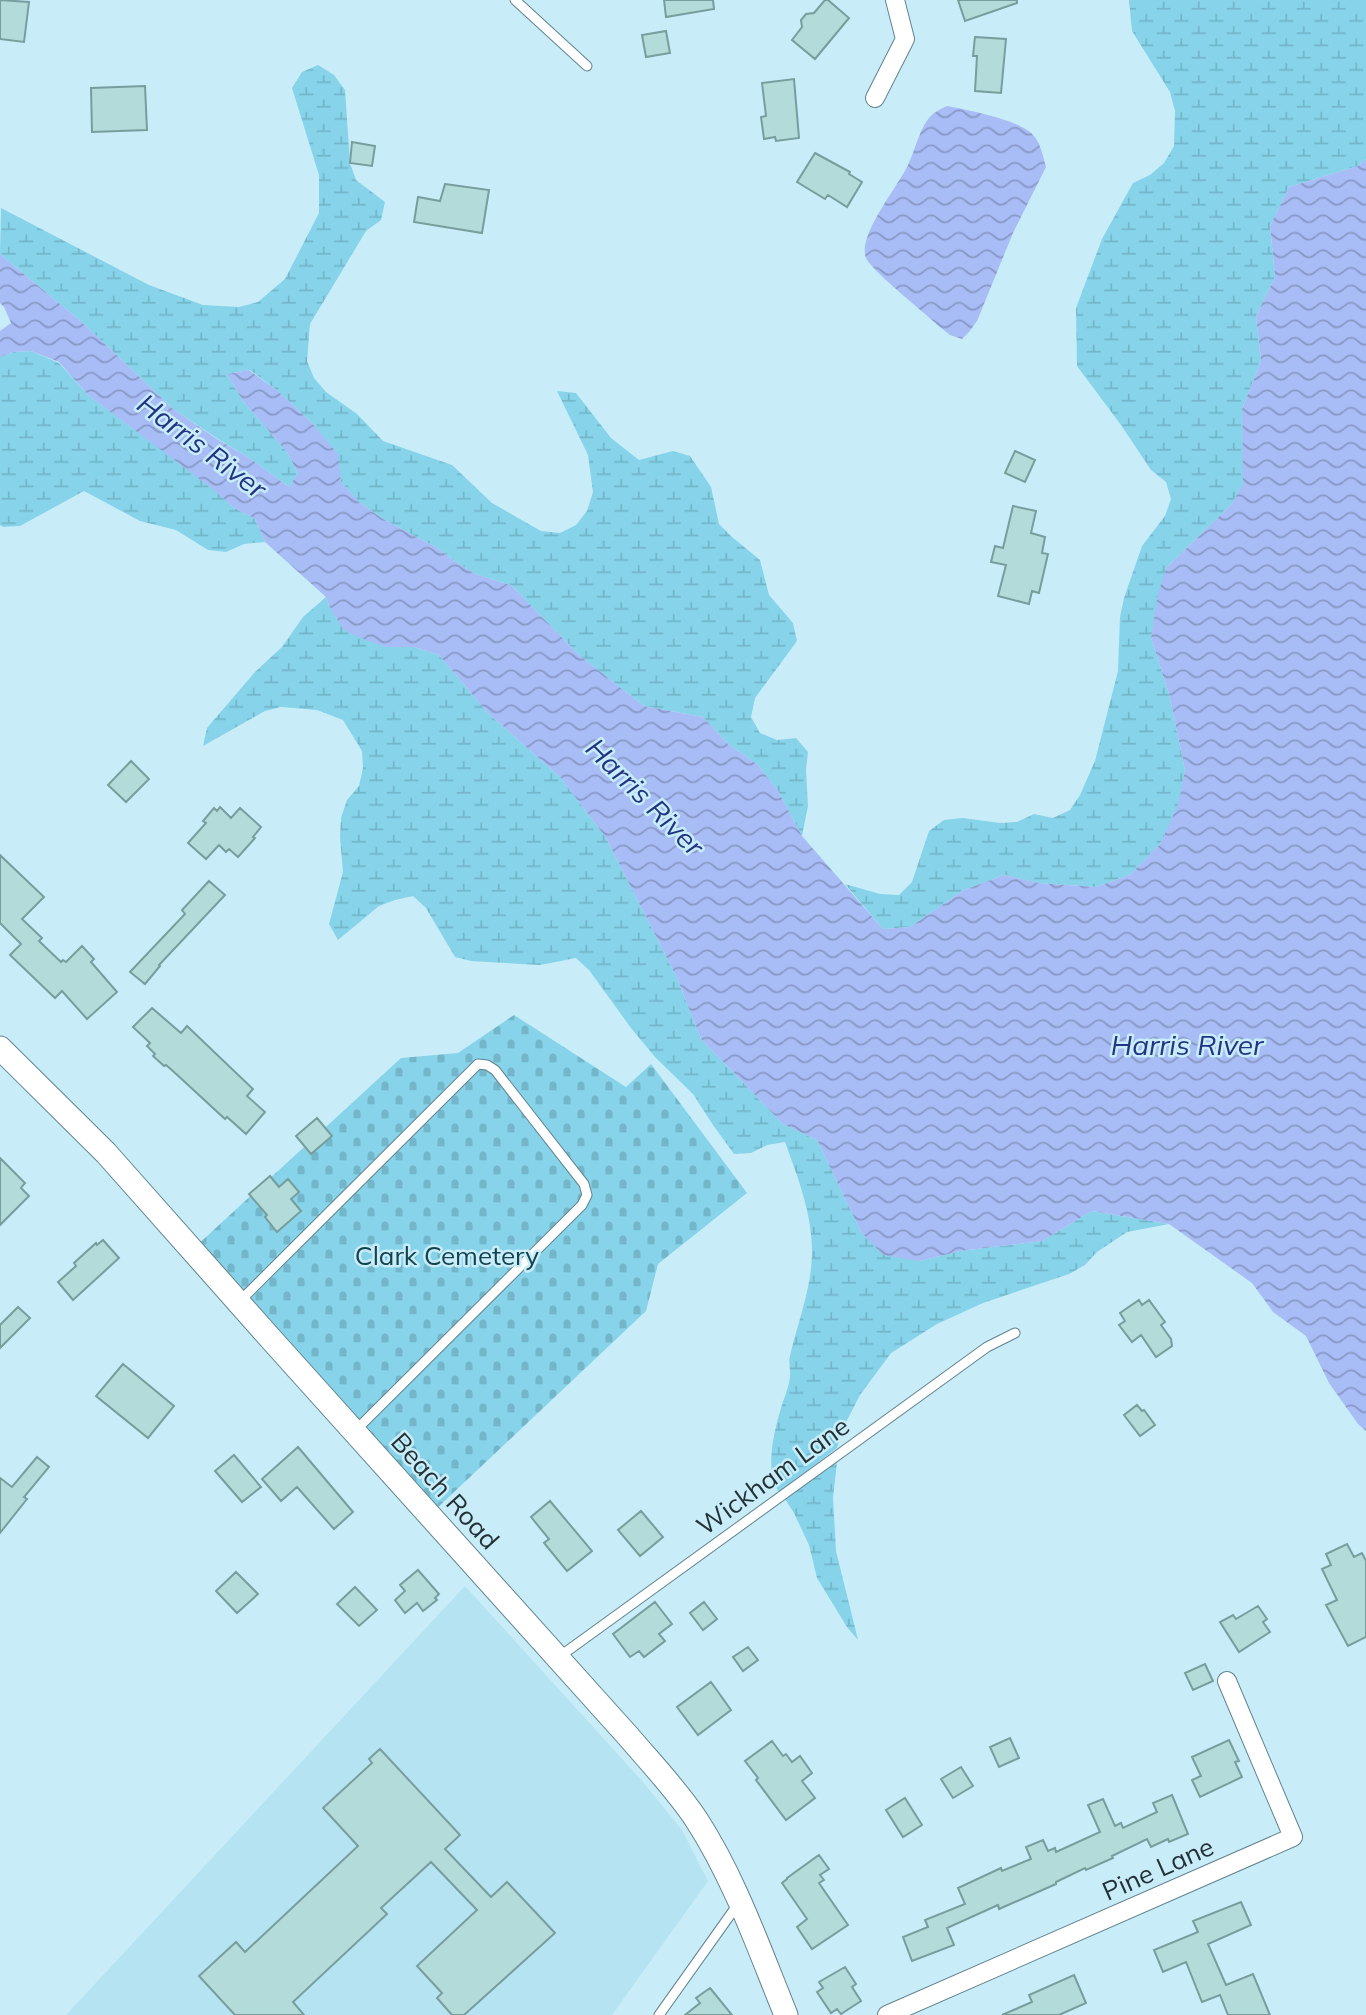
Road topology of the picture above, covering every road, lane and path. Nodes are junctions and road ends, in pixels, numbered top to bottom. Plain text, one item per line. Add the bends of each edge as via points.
1 (515, 0) edge
2 (894, 0) edge
3 (587, 66) dead end
4 (875, 98) dead end
5 (0, 1048) edge
6 (239, 1302) junction
7 (1015, 1333) dead end
8 (355, 1432) junction
9 (558, 1658) junction
10 (1227, 1681) dead end
11 (739, 1903) junction
12 (659, 2015) edge
13 (786, 2015) edge
14 (887, 2015) edge

1 - 3 lane
2 - 4 street via 905,38
5 - 6 street, Beach Road via 106,1153
6 - 8 street, Beach Road
6 - 8 lane via 478,1064 495,1069 584,1184 587,1195
7 - 9 lane, Wickham Lane via 987,1347
8 - 9 street, Beach Road
9 - 11 street, Beach Road via 687,1807
10 - 14 street, Pine Lane via 1293,1837
11 - 12 lane
11 - 13 street, Beach Road

